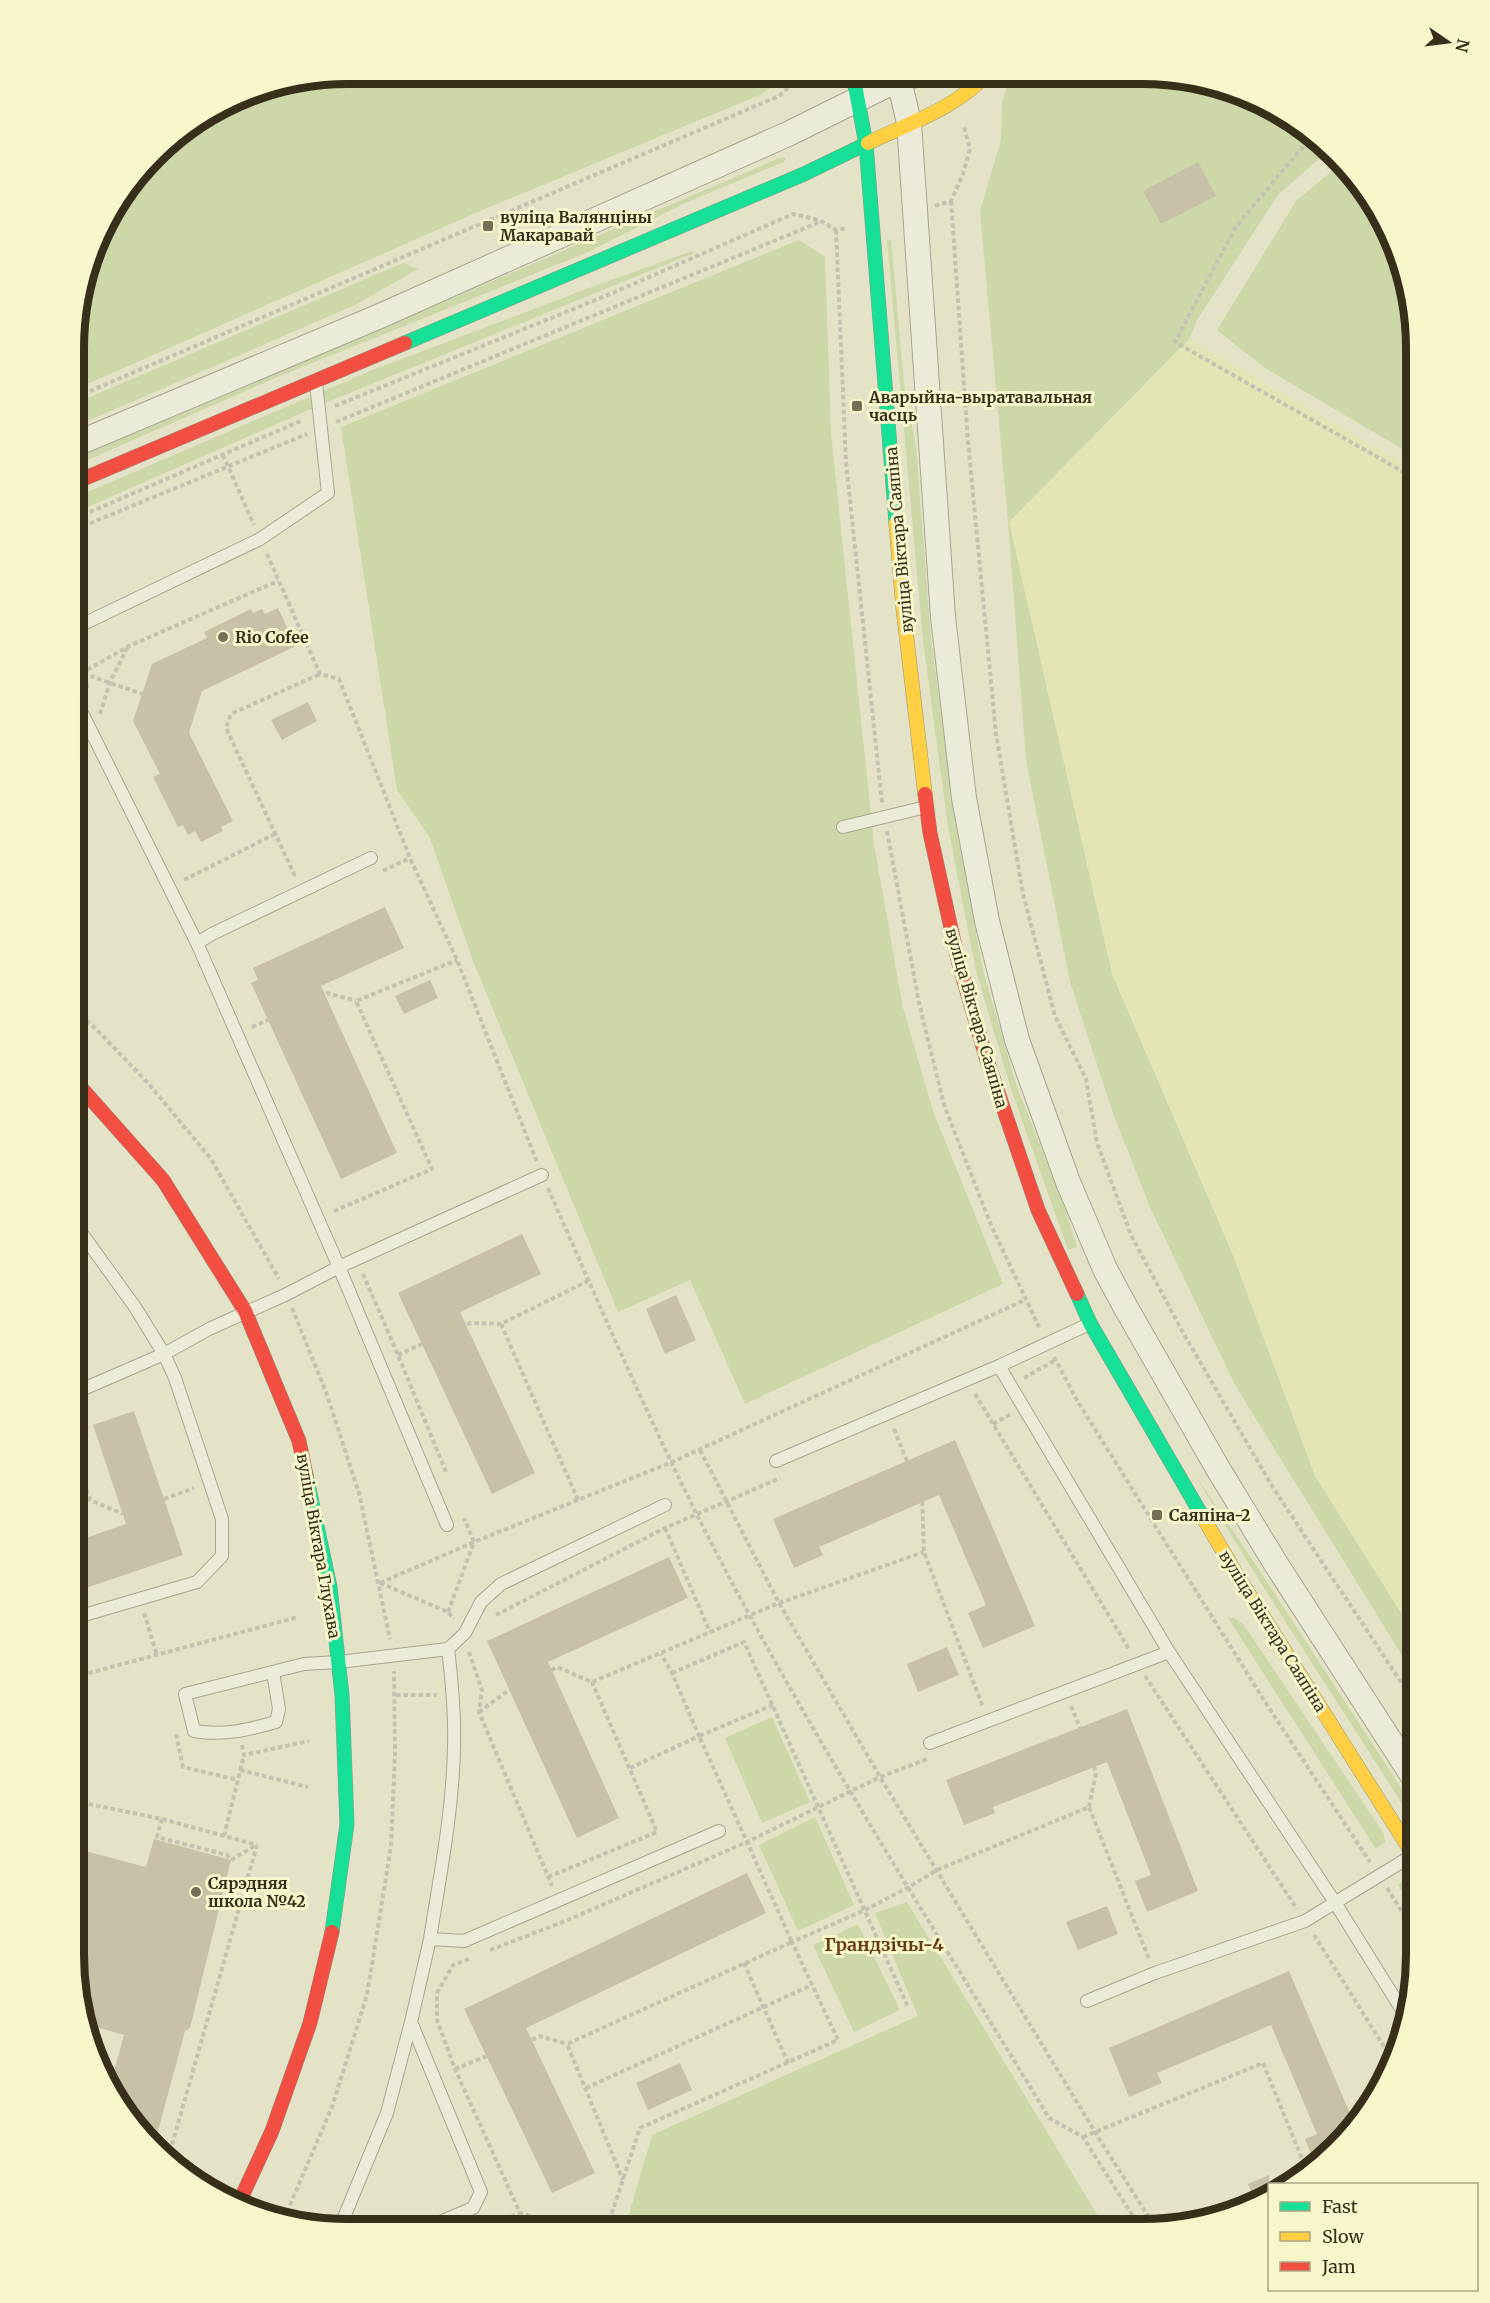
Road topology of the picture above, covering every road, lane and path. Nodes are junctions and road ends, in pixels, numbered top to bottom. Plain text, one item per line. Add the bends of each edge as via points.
1 (792, 84) edge
2 (854, 84) edge
3 (890, 84) edge
4 (906, 84) edge
5 (978, 84) edge
6 (857, 101) junction
7 (909, 123) junction
8 (1307, 143) edge
9 (866, 144) junction
10 (951, 201) dead end
11 (316, 380) junction
12 (84, 394) edge
13 (319, 413) junction
14 (321, 428) junction
15 (84, 441) edge
16 (223, 454) junction
17 (228, 466) junction
18 (1406, 473) edge
19 (84, 479) edge
20 (84, 514) edge
21 (84, 525) edge
22 (260, 539) junction
23 (278, 581) junction
24 (84, 624) edge
25 (129, 646) junction
26 (84, 672) edge
27 (84, 674) edge
28 (320, 674) junction
29 (84, 678) edge
30 (110, 682) junction
31 (142, 694) dead end
32 (91, 695) dead end
33 (95, 706) dead end
34 (84, 717) edge
35 (927, 807) junction
36 (843, 827) dead end
37 (275, 834) junction
38 (371, 858) dead end
39 (410, 858) junction
40 (378, 873) dead end
41 (186, 890) dead end
42 (302, 890) junction
43 (197, 943) junction
44 (457, 960) junction
45 (319, 996) dead end
46 (356, 1002) junction
47 (246, 1018) dead end
48 (268, 1020) dead end
49 (84, 1091) edge
50 (542, 1175) junction
51 (329, 1200) dead end
52 (334, 1211) junction
53 (338, 1221) dead end
54 (84, 1236) edge
55 (356, 1259) junction
56 (339, 1267) junction
57 (588, 1281) junction
58 (1025, 1300) dead end
59 (1126, 1308) junction
60 (245, 1311) junction
61 (1090, 1323) junction
62 (501, 1324) junction
63 (460, 1327) dead end
64 (422, 1344) dead end
65 (164, 1354) junction
66 (398, 1355) junction
67 (999, 1366) junction
68 (84, 1389) edge
69 (975, 1394) dead end
70 (965, 1398) dead end
71 (904, 1425) dead end
72 (894, 1429) junction
73 (884, 1434) dead end
74 (700, 1450) junction
75 (776, 1461) dead end
76 (907, 1461) dead end
77 (672, 1462) junction
78 (790, 1474) dead end
79 (447, 1476) dead end
80 (84, 1483) edge
81 (200, 1486) dead end
82 (86, 1489) joint
83 (922, 1494) dead end
84 (164, 1499) dead end
85 (578, 1500) junction
86 (727, 1500) junction
87 (665, 1505) dead end
88 (460, 1509) dead end
89 (123, 1514) dead end
90 (697, 1514) junction
91 (447, 1526) dead end
92 (665, 1528) junction
93 (474, 1542) junction
94 (924, 1552) junction
95 (140, 1599) junction
96 (779, 1604) junction
97 (448, 1612) junction
98 (84, 1615) edge
99 (749, 1616) junction
100 (298, 1617) dead end
101 (492, 1619) dead end
102 (710, 1632) junction
103 (465, 1633) junction
104 (474, 1648) dead end
105 (448, 1649) junction
106 (1169, 1652) junction
107 (661, 1654) junction
108 (157, 1655) junction
109 (470, 1656) junction
110 (339, 1662) junction
111 (273, 1672) junction
112 (672, 1673) junction
113 (84, 1674) edge
114 (545, 1674) dead end
115 (592, 1682) junction
116 (509, 1690) dead end
117 (1406, 1690) edge
118 (773, 1705) junction
119 (1070, 1706) dead end
120 (479, 1712) junction
121 (989, 1721) junction
122 (1080, 1728) dead end
123 (239, 1732) junction
124 (699, 1736) junction
125 (309, 1741) dead end
126 (930, 1743) dead end
127 (244, 1755) junction
128 (1092, 1760) dead end
129 (1406, 1765) edge
130 (630, 1768) junction
131 (240, 1770) junction
132 (308, 1787) dead end
133 (84, 1803) edge
134 (1089, 1807) junction
135 (162, 1819) junction
136 (719, 1831) dead end
137 (224, 1836) junction
138 (747, 1842) junction
139 (1406, 1842) edge
140 (256, 1845) junction
141 (1406, 1861) edge
142 (937, 1870) junction
143 (1379, 1876) junction
144 (548, 1877) junction
145 (909, 1887) junction
146 (557, 1900) junction
147 (1334, 1901) junction
148 (865, 1910) junction
149 (1406, 1918) edge
150 (568, 1920) junction
151 (1305, 1921) junction
152 (430, 1939) junction
153 (792, 1942) junction
154 (485, 1953) dead end
155 (474, 1957) dead end
156 (744, 1964) junction
157 (1155, 1973) junction
158 (812, 1985) junction
159 (1087, 2001) dead end
160 (908, 2007) dead end
161 (764, 2008) junction
162 (1401, 2008) edge
163 (411, 2022) junction
164 (525, 2043) dead end
165 (567, 2044) junction
166 (1387, 2052) edge
167 (487, 2056) dead end
168 (788, 2063) junction
169 (455, 2069) junction
170 (586, 2088) junction
171 (1095, 2132) junction
172 (1083, 2137) junction
173 (171, 2150) edge
174 (1304, 2163) edge
175 (623, 2180) junction
176 (242, 2197) edge
177 (520, 2213) junction
178 (343, 2219) edge
179 (447, 2219) edge
180 (505, 2219) edge
181 (523, 2219) edge
182 (540, 2219) edge
183 (610, 2219) edge
184 (1135, 2219) edge
185 (1150, 2219) edge

1 - 12 path via 779,96
2 - 6 street, вуліца Віктара Саяпіна
3 - 6 street
4 - 7 street, вуліца Віктара Саяпіна
5 - 7 street via 958,102
6 - 9 street, вуліца Віктара Саяпіна
6 - 15 street via 390,312
7 - 9 street
7 - 59 street, вуліца Віктара Саяпіна via 943,617 964,798 987,921 1017,1040 1068,1182
8 - 18 path via 1235,228 1175,342
9 - 11 street via 804,174
9 - 35 street, вуліца Віктара Саяпіна via 903,607
10 - 117 path via 968,442 996,735 1023,894 1055,1016 1086,1079 1096,1143 1131,1235 1180,1329 1272,1486
11 - 13 lane
11 - 19 street
13 - 14 lane
13 - 14 path via 615,292 793,214 819,220
13 - 16 path
14 - 17 path
14 - 22 lane via 328,493
16 - 17 path
16 - 20 path
17 - 21 path
17 - 22 path
22 - 23 path
22 - 24 lane
23 - 25 path
23 - 28 path
25 - 26 path
25 - 30 path
27 - 30 path
28 - 37 path via 231,714 226,728
28 - 39 path via 339,679
29 - 32 path
30 - 31 path
30 - 33 path via 100,716
34 - 43 lane
35 - 36 lane
35 - 61 street, вуліца Віктара Саяпіна via 958,960 986,1057 1038,1210
37 - 41 path via 180,882
37 - 42 path
38 - 42 lane
39 - 40 path
39 - 44 path
42 - 43 lane
43 - 56 lane
44 - 46 path
44 - 50 path
45 - 46 path via 327,993
46 - 52 path via 432,1168
47 - 48 path via 250,1028
49 - 60 street, вуліца Віктара Глухава via 163,1180
50 - 55 lane
50 - 57 path
51 - 52 path
52 - 53 path
54 - 65 lane
55 - 56 lane
55 - 66 path
56 - 60 lane
56 - 91 lane
57 - 62 path
57 - 77 path
58 - 74 path
59 - 61 street
59 - 129 street, вуліца Віктара Саяпіна via 1246,1515
60 - 65 lane
60 - 110 street, вуліца Віктара Глухава via 299,1441 330,1587
61 - 67 lane
61 - 139 street, вуліца Віктара Саяпіна via 1240,1580
62 - 63 path via 471,1323
62 - 85 path
64 - 66 path
65 - 68 lane
65 - 95 lane via 222,1519 222,1556 197,1582
66 - 79 path
67 - 75 lane
67 - 106 lane
69 - 70 path
71 - 72 path
72 - 73 path
72 - 76 path
74 - 77 path
74 - 86 path
77 - 85 path
77 - 90 path
78 - 86 path
80 - 82 path
81 - 84 path
82 - 89 path via 90,1500
83 - 94 path
85 - 93 path
86 - 90 path
86 - 96 path
87 - 103 lane via 501,1584 481,1602
88 - 93 path
90 - 92 path
90 - 99 path
92 - 101 path via 498,1612
92 - 102 path
93 - 97 path
93 - 97 path via 380,1583
94 - 96 path
94 - 121 path
95 - 98 lane
95 - 108 path
96 - 99 path
96 - 142 path
97 - 103 path
99 - 102 path
99 - 145 path
100 - 108 path
102 - 107 path
103 - 105 lane
103 - 109 path
104 - 109 path
105 - 110 lane
105 - 152 lane via 454,1747 447,1828
106 - 121 lane
106 - 147 lane
107 - 112 path
107 - 115 path
108 - 113 path
109 - 120 path via 482,1690
110 - 111 lane via 305,1664
110 - 176 street, вуліца Віктара Глухава via 347,1824 335,1920 310,2023 272,2131
111 - 123 lane via 279,1709 276,1722
111 - 123 lane via 185,1694 194,1731
112 - 118 path via 744,1641
112 - 124 path
114 - 115 path via 557,1667
115 - 130 path
116 - 120 path
118 - 124 path
118 - 148 path
119 - 122 path
120 - 144 path
121 - 126 lane
123 - 127 path
124 - 130 path
124 - 138 path
125 - 127 path
127 - 131 path
128 - 134 path via 1096,1773
130 - 144 path via 657,1832
131 - 132 path
131 - 137 path
133 - 135 path
134 - 142 path
134 - 157 path
135 - 137 path
135 - 140 path via 157,1837 227,1855 231,1860
136 - 146 lane
137 - 140 path
138 - 150 path
138 - 153 path
140 - 173 path
141 - 143 lane
142 - 145 path
142 - 171 path
143 - 147 lane
143 - 149 path
144 - 146 path
145 - 148 path
145 - 172 path via 1049,2118
146 - 150 path
146 - 152 lane via 464,1941
147 - 151 lane
147 - 162 lane
148 - 153 path
148 - 160 path
150 - 154 path
151 - 157 lane
151 - 166 path
152 - 163 lane
153 - 156 path
153 - 158 path
155 - 169 path via 453,1965 437,1993 437,2020
156 - 161 path
156 - 165 path
157 - 159 lane
158 - 161 path
158 - 168 path via 838,2040
161 - 168 path
161 - 170 path
163 - 178 lane via 387,2113
163 - 179 lane via 481,2192 472,2208
164 - 165 path via 540,2036
165 - 170 path
167 - 169 path
168 - 175 path via 640,2128
169 - 177 path
170 - 175 path
171 - 172 path
171 - 174 path via 1263,2063
171 - 185 path
172 - 184 path
175 - 183 path
177 - 180 path
177 - 181 path
177 - 182 path

